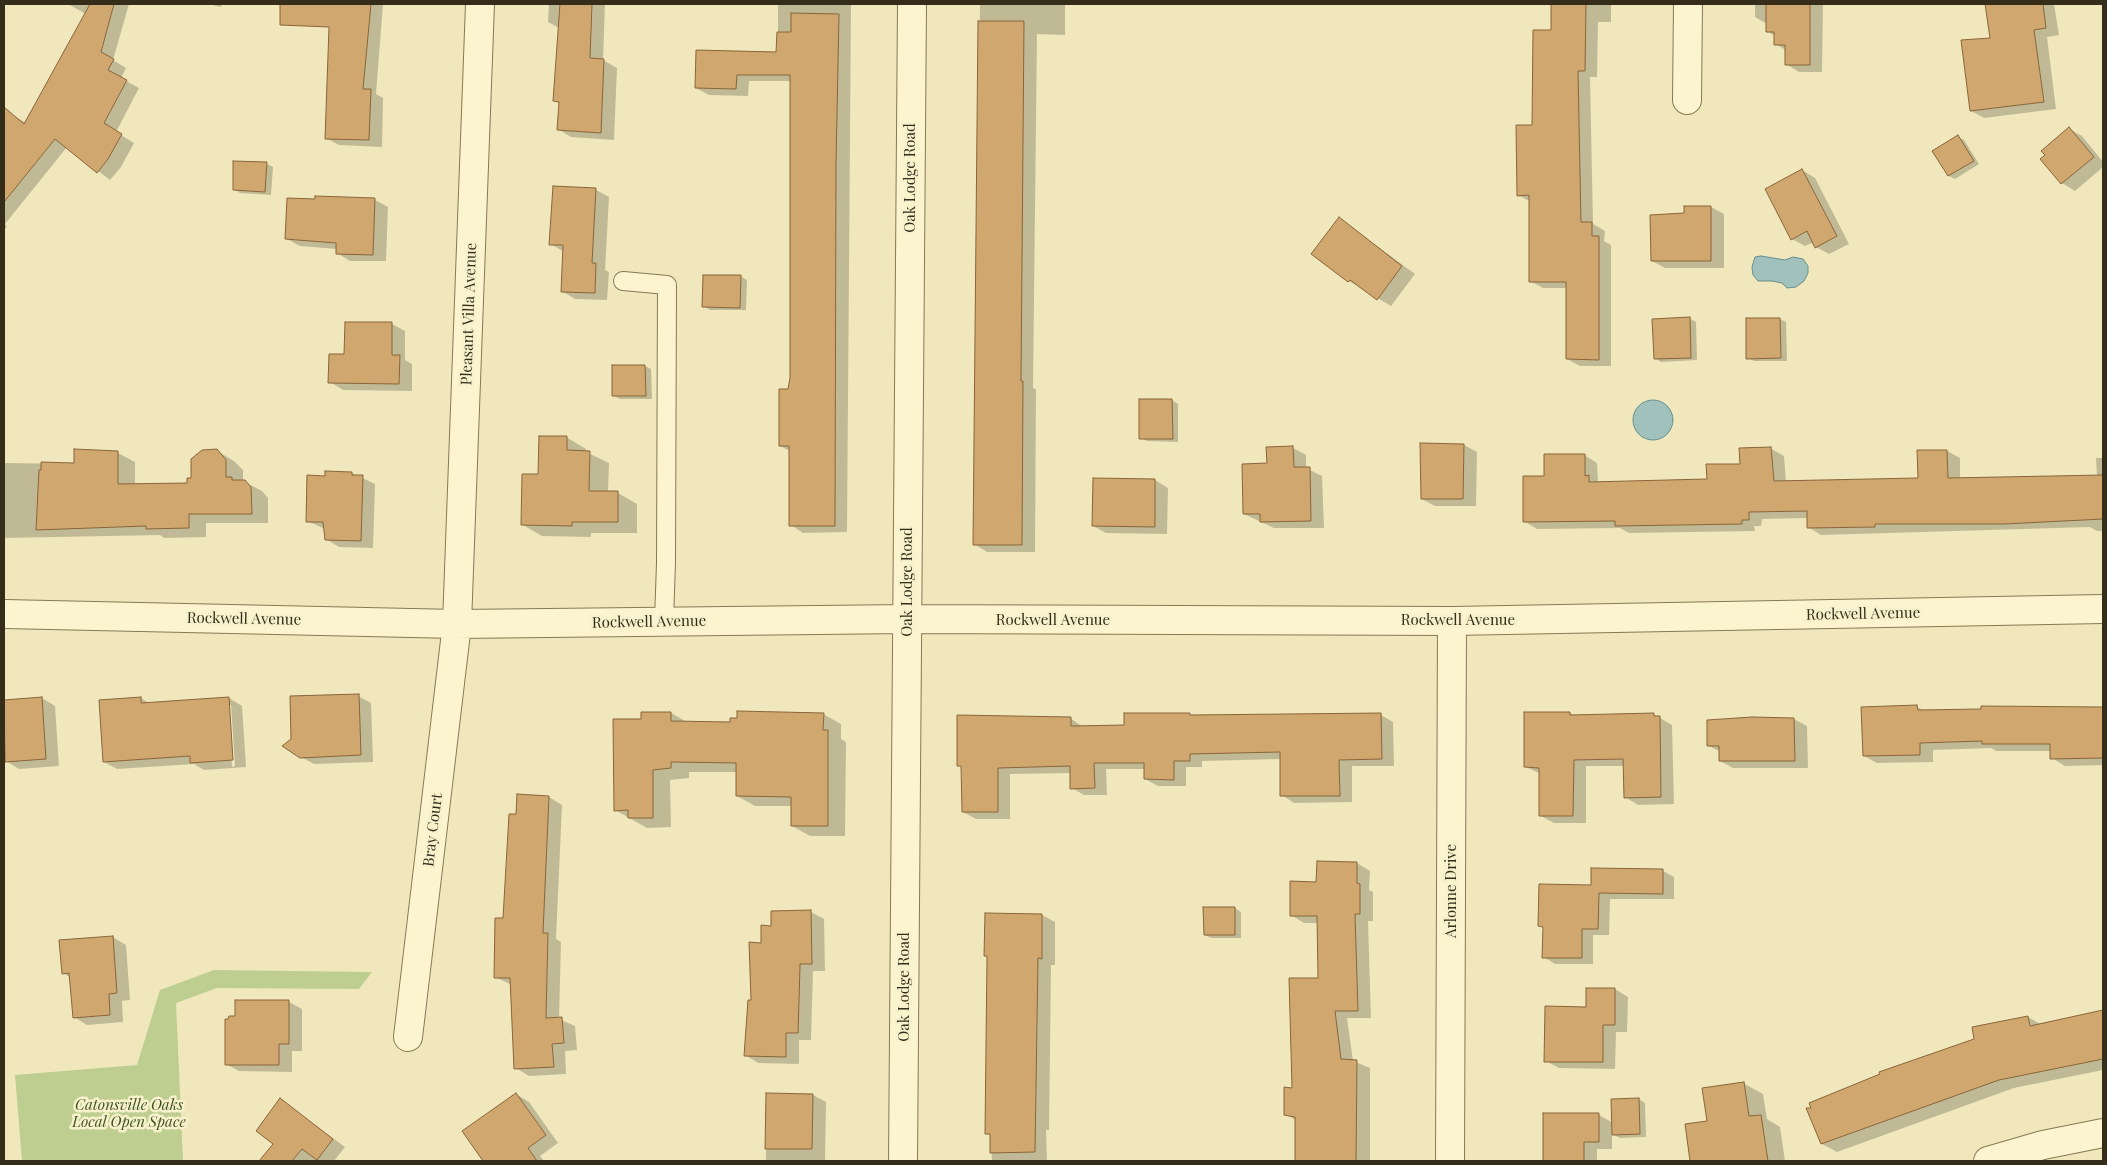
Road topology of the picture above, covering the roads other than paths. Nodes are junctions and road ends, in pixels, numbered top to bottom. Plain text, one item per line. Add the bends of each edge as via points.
1 (480, 4) edge
2 (912, 4) edge
3 (1688, 4) edge
4 (1687, 100) dead end
5 (623, 281) dead end
6 (2103, 609) edge
7 (4, 614) edge
8 (907, 619) junction
9 (1452, 621) junction
10 (664, 622) junction
11 (457, 624) junction
12 (408, 1037) dead end
13 (2103, 1134) edge
14 (903, 1161) edge
15 (1450, 1161) edge
16 (1988, 1161) edge

1 - 11 street, Pleasant Villa Avenue
2 - 8 street, Oak Lodge Road
3 - 4 street
5 - 10 lane via 668,285
6 - 9 street, Rockwell Avenue
7 - 11 street, Rockwell Avenue
8 - 9 street, Rockwell Avenue
8 - 10 street, Rockwell Avenue
8 - 14 street, Oak Lodge Road
9 - 15 street, Arlonne Drive
10 - 11 street, Rockwell Avenue
11 - 12 street, Bray Court
13 - 16 street via 2043,1145

